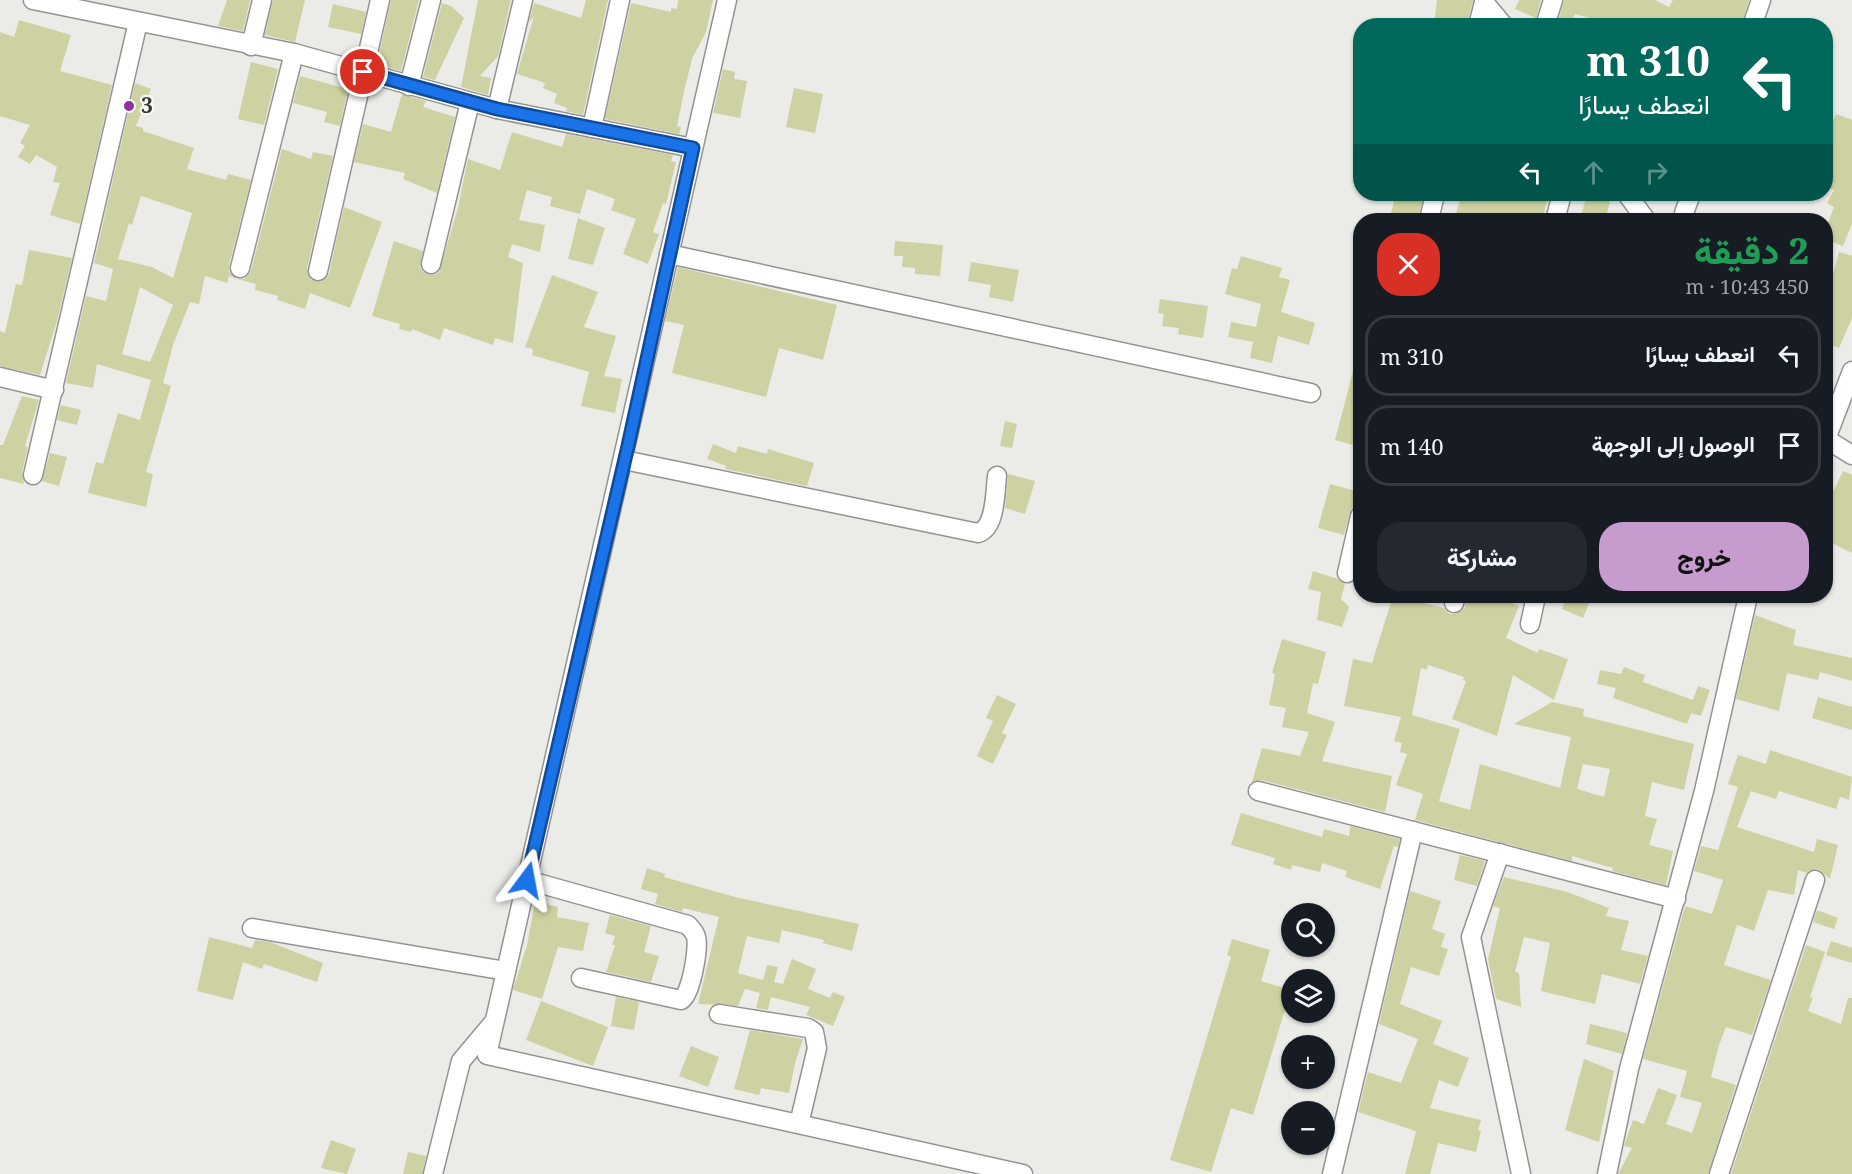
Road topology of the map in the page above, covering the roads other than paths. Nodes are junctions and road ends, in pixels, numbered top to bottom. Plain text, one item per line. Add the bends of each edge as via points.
1 (33, 0) edge
2 (262, 0) edge
3 (380, 0) edge
4 (431, 0) edge
5 (523, 0) edge
6 (620, 0) edge
7 (727, 0) edge
8 (1553, 0) edge
9 (1761, 0) edge
10 (1480, 18) edge
11 (1497, 18) edge
12 (1547, 18) edge
13 (1755, 18) edge
14 (138, 22) junction
15 (250, 46) junction
16 (294, 53) junction
17 (363, 72) junction
18 (409, 86) junction
19 (470, 102) junction
20 (497, 109) junction
21 (592, 128) junction
22 (693, 148) junction
23 (1688, 201) edge
24 (1684, 213) dead end
25 (669, 254) junction
26 (431, 264) dead end
27 (240, 268) dead end
28 (318, 271) dead end
29 (1852, 371) edge
30 (0, 377) edge
31 (54, 390) junction
32 (1311, 393) dead end
33 (1833, 421) edge
34 (1833, 443) edge
35 (1852, 455) edge
36 (624, 460) junction
37 (33, 475) dead end
38 (998, 476) dead end
39 (1353, 547) edge
40 (1347, 573) dead end
41 (1534, 603) edge
42 (1746, 603) edge
43 (1530, 624) dead end
44 (1258, 791) dead end
45 (1413, 831) junction
46 (1500, 853) junction
47 (527, 880) junction
48 (1815, 880) dead end
49 (1676, 899) junction
50 (252, 928) dead end
51 (506, 970) junction
52 (581, 978) dead end
53 (720, 1014) dead end
54 (495, 1020) junction
55 (799, 1124) junction
56 (434, 1174) edge
57 (1023, 1174) edge
58 (1332, 1174) edge
59 (1521, 1174) edge
60 (1607, 1174) edge
61 (1719, 1174) edge

1 - 14 street
2 - 15 street
3 - 17 street
4 - 18 street
5 - 20 street
6 - 21 street
7 - 22 street
8 - 12 street
9 - 13 street
10 - 11 street via 1484,2
14 - 15 street
14 - 31 street
15 - 16 street
16 - 17 street
16 - 27 street
17 - 18 street
17 - 28 street
18 - 19 street
19 - 20 street
19 - 26 street
20 - 21 street
21 - 22 street
22 - 25 street
23 - 24 street
25 - 32 street
25 - 36 street
29 - 33 street
30 - 31 street
31 - 37 street
34 - 35 street
36 - 38 street via 978,533 990,522
36 - 47 street
39 - 40 street
41 - 43 street
42 - 49 street
44 - 45 street
45 - 46 street
45 - 58 street
46 - 49 street
46 - 59 street via 1471,937
47 - 51 street
47 - 52 street via 688,925 696,935 688,994 681,1000
48 - 61 street
49 - 60 street via 1629,1070
50 - 51 street
51 - 54 street
53 - 55 street via 814,1032 817,1048
54 - 55 street via 487,1055
54 - 56 street via 461,1061
55 - 57 street

